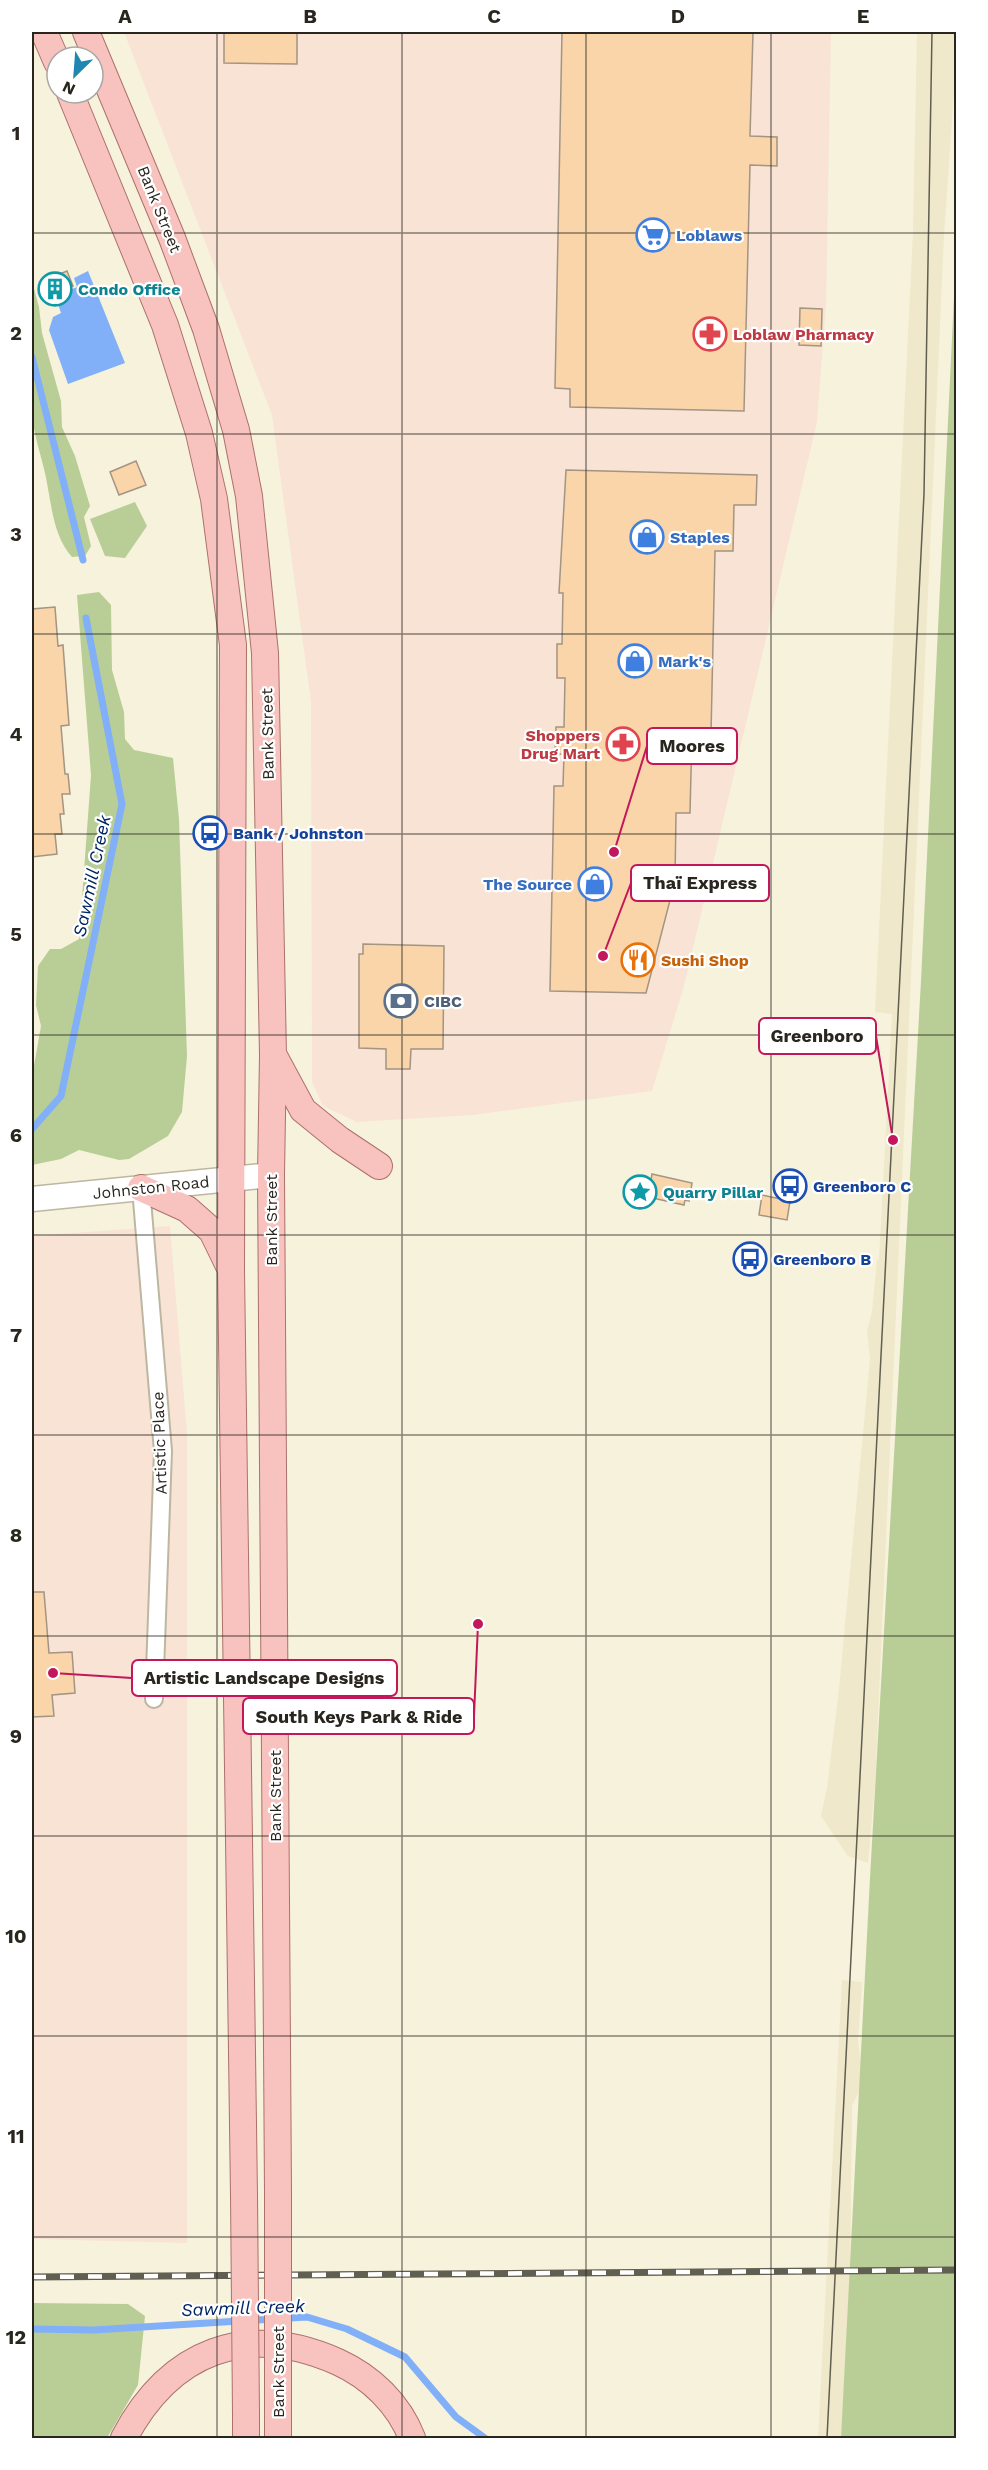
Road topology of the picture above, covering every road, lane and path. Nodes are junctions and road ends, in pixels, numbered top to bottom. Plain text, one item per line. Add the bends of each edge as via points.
1 (86, 32) edge
2 (75, 105) edge
3 (273, 1055) junction
4 (379, 1166) dead end
5 (271, 1175) junction
6 (231, 1179) junction
7 (141, 1188) junction
8 (32, 1199) edge
9 (231, 1270) junction
10 (154, 1699) dead end
11 (124, 2439) edge
12 (246, 2439) edge
13 (278, 2439) edge
14 (412, 2439) edge

1 - 3 main road, Bank Street via 206,329 236,430 249,496 266,653
2 - 6 main road, Bank Street via 165,325 199,433 214,499 233,645
3 - 4 main road via 303,1110
3 - 5 main road, Bank Street
5 - 6 street, Johnston Road
5 - 13 main road, Bank Street, bridge
6 - 7 street, Johnston Road
6 - 9 main road, Bank Street
7 - 8 street, Johnston Road
7 - 9 main road via 187,1209 212,1231
7 - 10 street, Artistic Place via 163,1451
9 - 12 main road, Bank Street, bridge
11 - 14 main road via 147,2401 198,2358 230,2347 268,2343 308,2349 367,2379 394,2405

